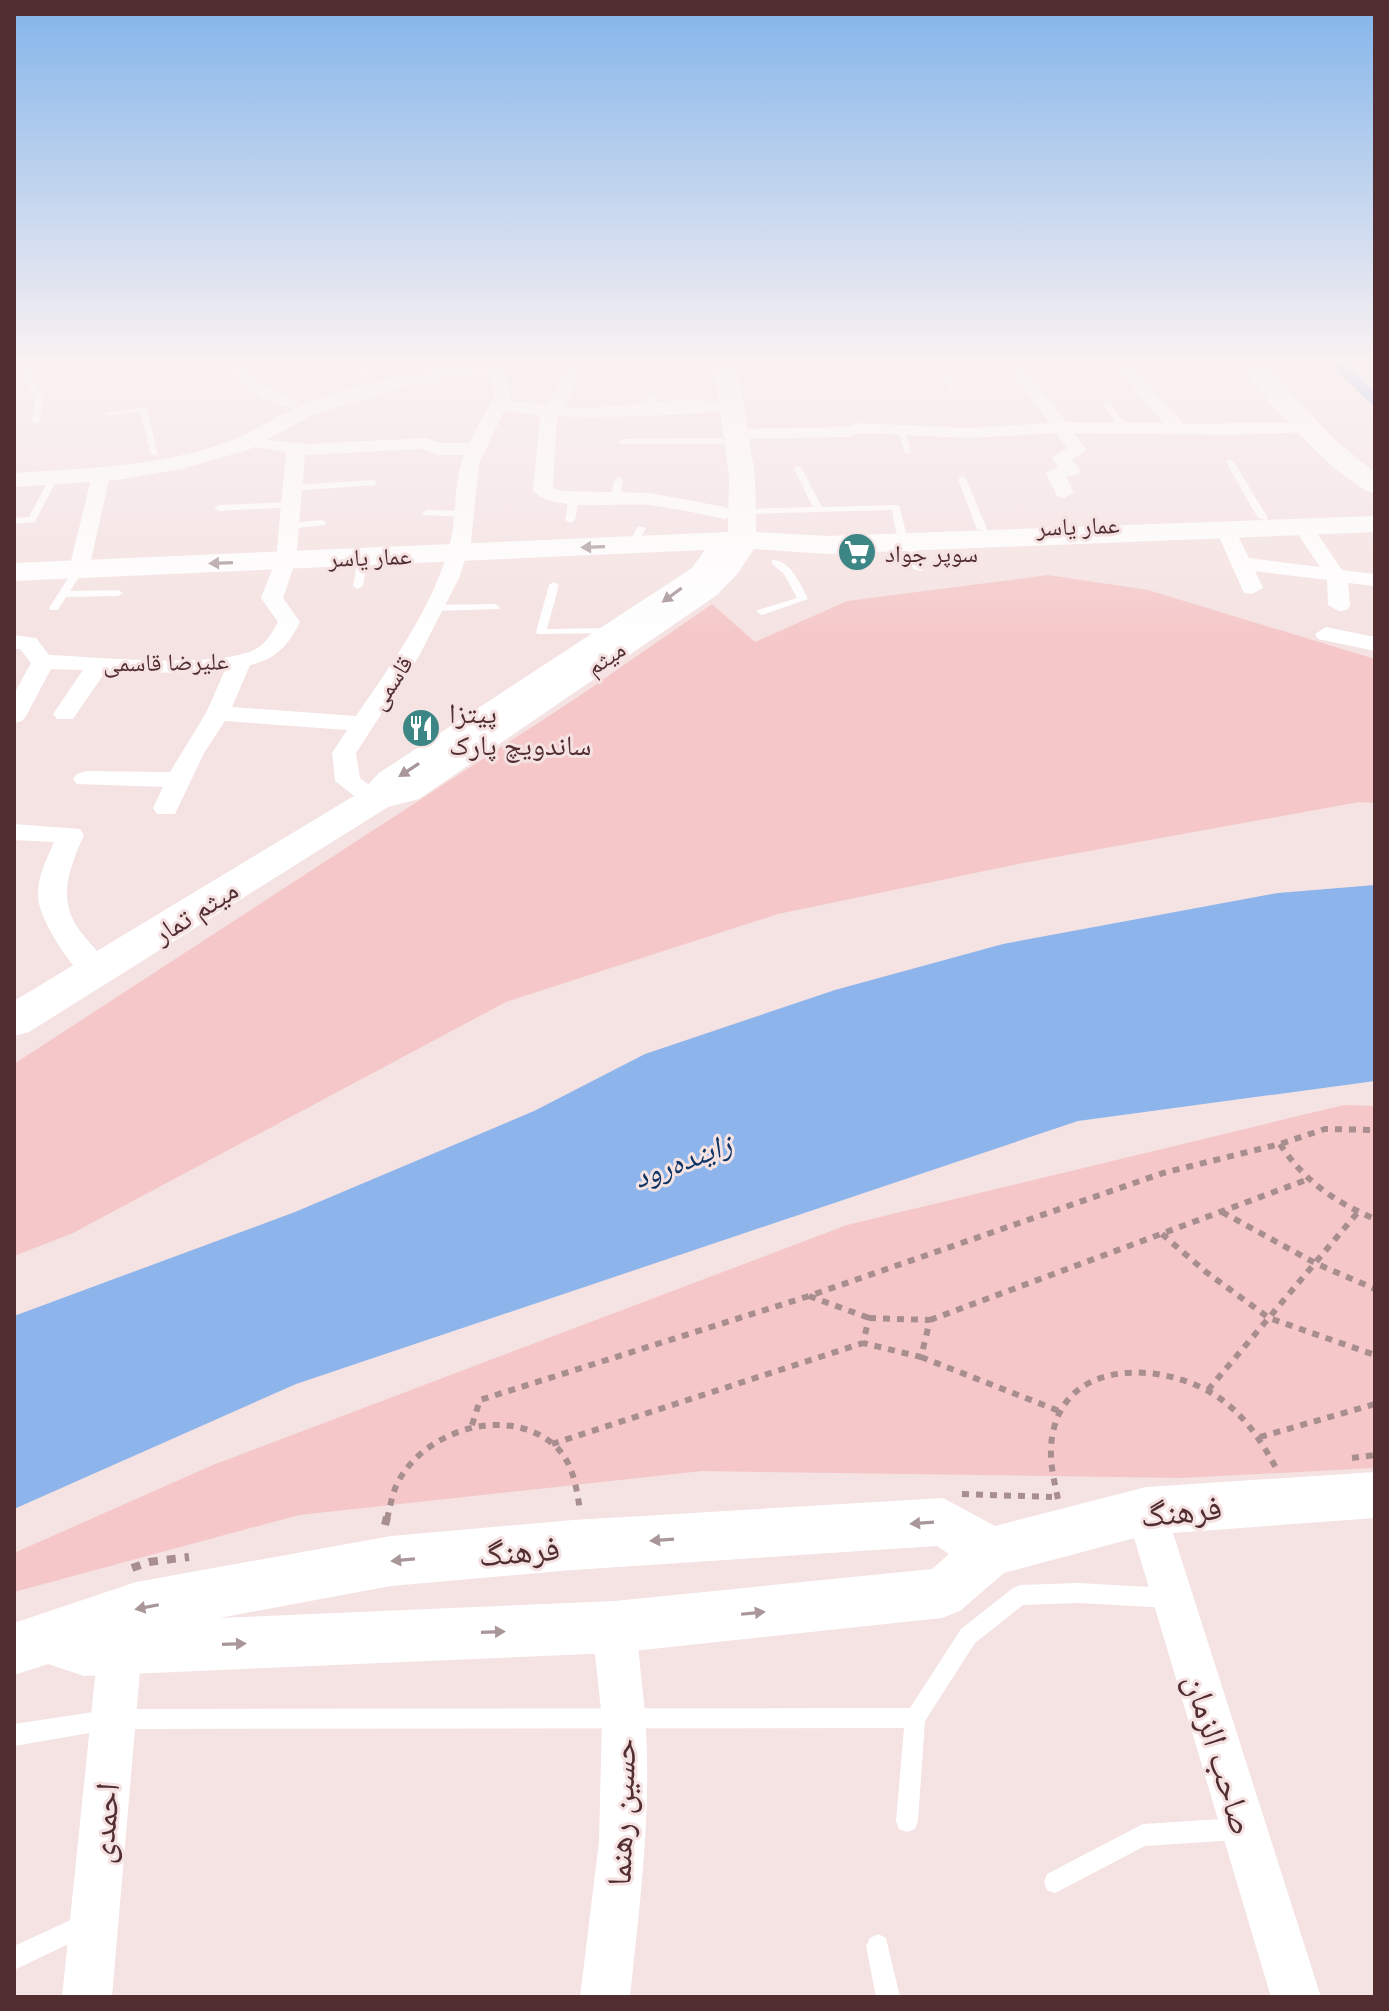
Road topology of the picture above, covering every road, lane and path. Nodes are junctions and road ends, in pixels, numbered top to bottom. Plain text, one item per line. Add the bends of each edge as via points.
1 (142, 456) edge
2 (201, 456) edge
3 (295, 456) edge
4 (474, 456) edge
5 (545, 456) edge
6 (731, 456) edge
7 (1066, 456) edge
8 (1338, 456) edge
9 (1230, 462) dead end
10 (14, 467) edge
11 (798, 469) dead end
12 (101, 475) junction
13 (53, 479) junction
14 (962, 479) dead end
15 (14, 480) edge
16 (373, 483) dead end
17 (1375, 486) edge
18 (1064, 492) dead end
19 (874, 493) dead end
20 (574, 497) junction
21 (291, 506) junction
22 (219, 508) dead end
23 (873, 508) junction
24 (427, 513) dead end
25 (1375, 513) edge
26 (465, 514) junction
27 (1263, 518) junction
28 (570, 520) dead end
29 (14, 521) edge
30 (737, 521) junction
31 (322, 523) dead end
32 (1375, 524) edge
33 (1303, 527) junction
34 (825, 529) junction
35 (982, 529) junction
36 (1226, 530) junction
37 (905, 537) junction
38 (778, 551) junction
39 (458, 553) junction
40 (363, 557) junction
41 (286, 560) junction
42 (1241, 563) junction
43 (79, 569) junction
44 (918, 569) dead end
45 (14, 572) edge
46 (1337, 577) junction
47 (1375, 580) edge
48 (554, 585) dead end
49 (358, 586) dead end
50 (1252, 588) dead end
51 (706, 589) junction
52 (118, 593) dead end
53 (63, 594) junction
54 (1339, 605) dead end
55 (495, 607) dead end
56 (54, 608) dead end
57 (433, 608) junction
58 (762, 612) dead end
59 (621, 631) junction
60 (1326, 634) dead end
61 (14, 642) edge
62 (1375, 644) edge
63 (241, 659) junction
64 (43, 662) junction
65 (100, 663) junction
66 (218, 713) junction
67 (65, 714) dead end
68 (14, 716) edge
69 (362, 724) junction
70 (86, 779) dead end
71 (180, 780) junction
72 (375, 799) junction
73 (166, 808) dead end
74 (17, 832) dead end
75 (97, 971) junction
76 (14, 1021) edge
77 (1375, 1130) edge
78 (1280, 1144) junction
79 (1306, 1180) junction
80 (1222, 1211) junction
81 (1358, 1212) junction
82 (1375, 1219) edge
83 (1162, 1234) junction
84 (1315, 1263) junction
85 (1375, 1289) edge
86 (809, 1296) junction
87 (869, 1318) junction
88 (1269, 1318) junction
89 (930, 1320) junction
90 (863, 1343) junction
91 (1375, 1355) edge
92 (921, 1357) junction
93 (1208, 1390) junction
94 (1375, 1404) edge
95 (1059, 1411) junction
96 (472, 1425) junction
97 (1260, 1437) junction
98 (552, 1444) junction
99 (1283, 1501) junction
100 (1372, 1503) edge
101 (1146, 1511) junction
102 (1074, 1528) junction
103 (573, 1545) junction
104 (991, 1552) junction
105 (391, 1561) junction
106 (1173, 1598) junction
107 (614, 1627) junction
108 (30, 1643) edge
109 (120, 1648) junction
110 (915, 1718) junction
111 (113, 1719) junction
112 (624, 1719) junction
113 (14, 1735) edge
114 (907, 1821) dead end
115 (1243, 1829) junction
116 (1055, 1882) dead end
117 (94, 1921) junction
118 (878, 1946) dead end
119 (14, 1958) edge
120 (87, 1997) edge
121 (605, 1997) edge
122 (888, 1997) edge
123 (1296, 1997) edge

1 - 10 street
2 - 12 street
3 - 21 street
4 - 26 street, قاسمی
5 - 20 street via 543,491
6 - 30 main road
7 - 18 street via 1061,458 1071,470 1055,473
8 - 17 main road
9 - 27 lane
11 - 34 lane
12 - 13 street
12 - 43 street
13 - 15 street
13 - 29 lane via 32,520
14 - 35 lane
16 - 21 lane
19 - 23 lane
20 - 28 lane
20 - 30 street via 617,489
21 - 22 lane
21 - 31 lane
21 - 41 street
23 - 34 lane
23 - 37 lane via 896,507
24 - 26 lane
25 - 27 main road, عمار یاسر
26 - 39 street, قاسمی
27 - 35 main road, عمار یاسر
30 - 34 main road
30 - 38 main road, عمار یاسر
30 -> 39 main road, عمار یاسر via 637,537
30 - 51 main road, میثم via 740,550
30 -> 59 main road, میثم via 702,574
32 - 33 main road, عمار یاسر
33 - 36 main road, عمار یاسر
33 - 46 street
34 - 37 main road, عمار یاسر
34 - 38 main road
35 - 37 main road, عمار یاسر
36 - 37 main road, عمار یاسر
36 - 42 street
37 - 44 lane
38 - 51 main road
38 - 58 lane via 803,599
39 - 40 main road, عمار یاسر
39 - 57 street, قاسمی
40 - 41 main road, عمار یاسر
40 - 49 lane
41 -> 43 main road, عمار یاسر
41 - 63 street, علیرضا قاسمی via 272,598 289,622 279,642 258,657
42 - 46 street
42 - 50 street
43 - 45 main road, عمار یاسر
43 - 53 lane
46 - 47 street
46 - 54 street
48 - 59 lane via 541,632
51 - 72 main road, میثم via 406,791
52 - 53 lane
53 - 56 lane
55 - 57 lane
57 - 69 street, قاسمی
59 -> 72 main road, میثم via 392,781
60 - 62 street
61 - 64 street via 28,643
63 - 65 street, علیرضا قاسمی
63 - 66 street
64 - 65 street, علیرضا قاسمی
64 - 68 street
65 - 67 street
66 - 69 street
66 - 71 street
69 - 72 street, قاسمی via 344,753 348,781
70 - 71 street
71 - 73 street
72 - 75 main road, میثم تمار
74 - 75 street via 71,835 55,867 49,896 60,928
75 - 76 main road, میثم تمار
77 - 78 path via 1325,1129
78 - 79 path
78 - 86 path via 1163,1173
79 - 80 path
79 - 81 path
80 - 83 path
80 - 84 path
81 - 82 path
81 - 84 path
83 - 88 path
83 - 89 path
84 - 85 path
84 - 88 path
86 - 87 path
86 - 96 path via 480,1400
87 - 89 path
87 - 90 path
88 - 91 path
88 - 93 path
89 - 92 path
90 - 92 path
90 - 98 path
92 - 95 path
93 - 95 path via 1174,1376 1139,1371 1107,1375 1079,1389
93 - 97 path
94 - 97 path
95 - 102 path via 1049,1437 1049,1466 1057,1498
96 - 98 path via 501,1423
96 - 105 path via 431,1443 399,1475 387,1503 384,1533
97 - 99 path via 1276,1468
98 - 103 path via 576,1482 580,1515
99 - 100 street, فرهنگ
99 - 101 street, فرهنگ
101 - 102 street, فرهنگ
101 - 106 street, صاحب الزمان
102 - 104 street, فرهنگ
104 -> 103 street, فرهنگ via 943,1522
103 -> 105 street, فرهنگ
107 -> 104 street, فرهنگ via 942,1593
105 -> 108 street, فرهنگ via 136,1608
106 - 110 lane via 1020,1595 968,1636
106 - 115 street, صاحب الزمان
109 -> 107 street, فرهنگ
107 - 112 street, حسین رهنما
108 - 109 street, فرهنگ
109 - 111 street, احمدی
110 - 112 lane
110 - 114 lane
111 - 112 lane
111 - 113 lane
111 - 117 street, احمدی
112 - 121 street, حسین رهنما via 623,1841
115 - 116 lane via 1143,1835
115 - 123 street, صاحب الزمان
117 - 119 lane
117 - 120 street, احمدی
118 - 122 lane

